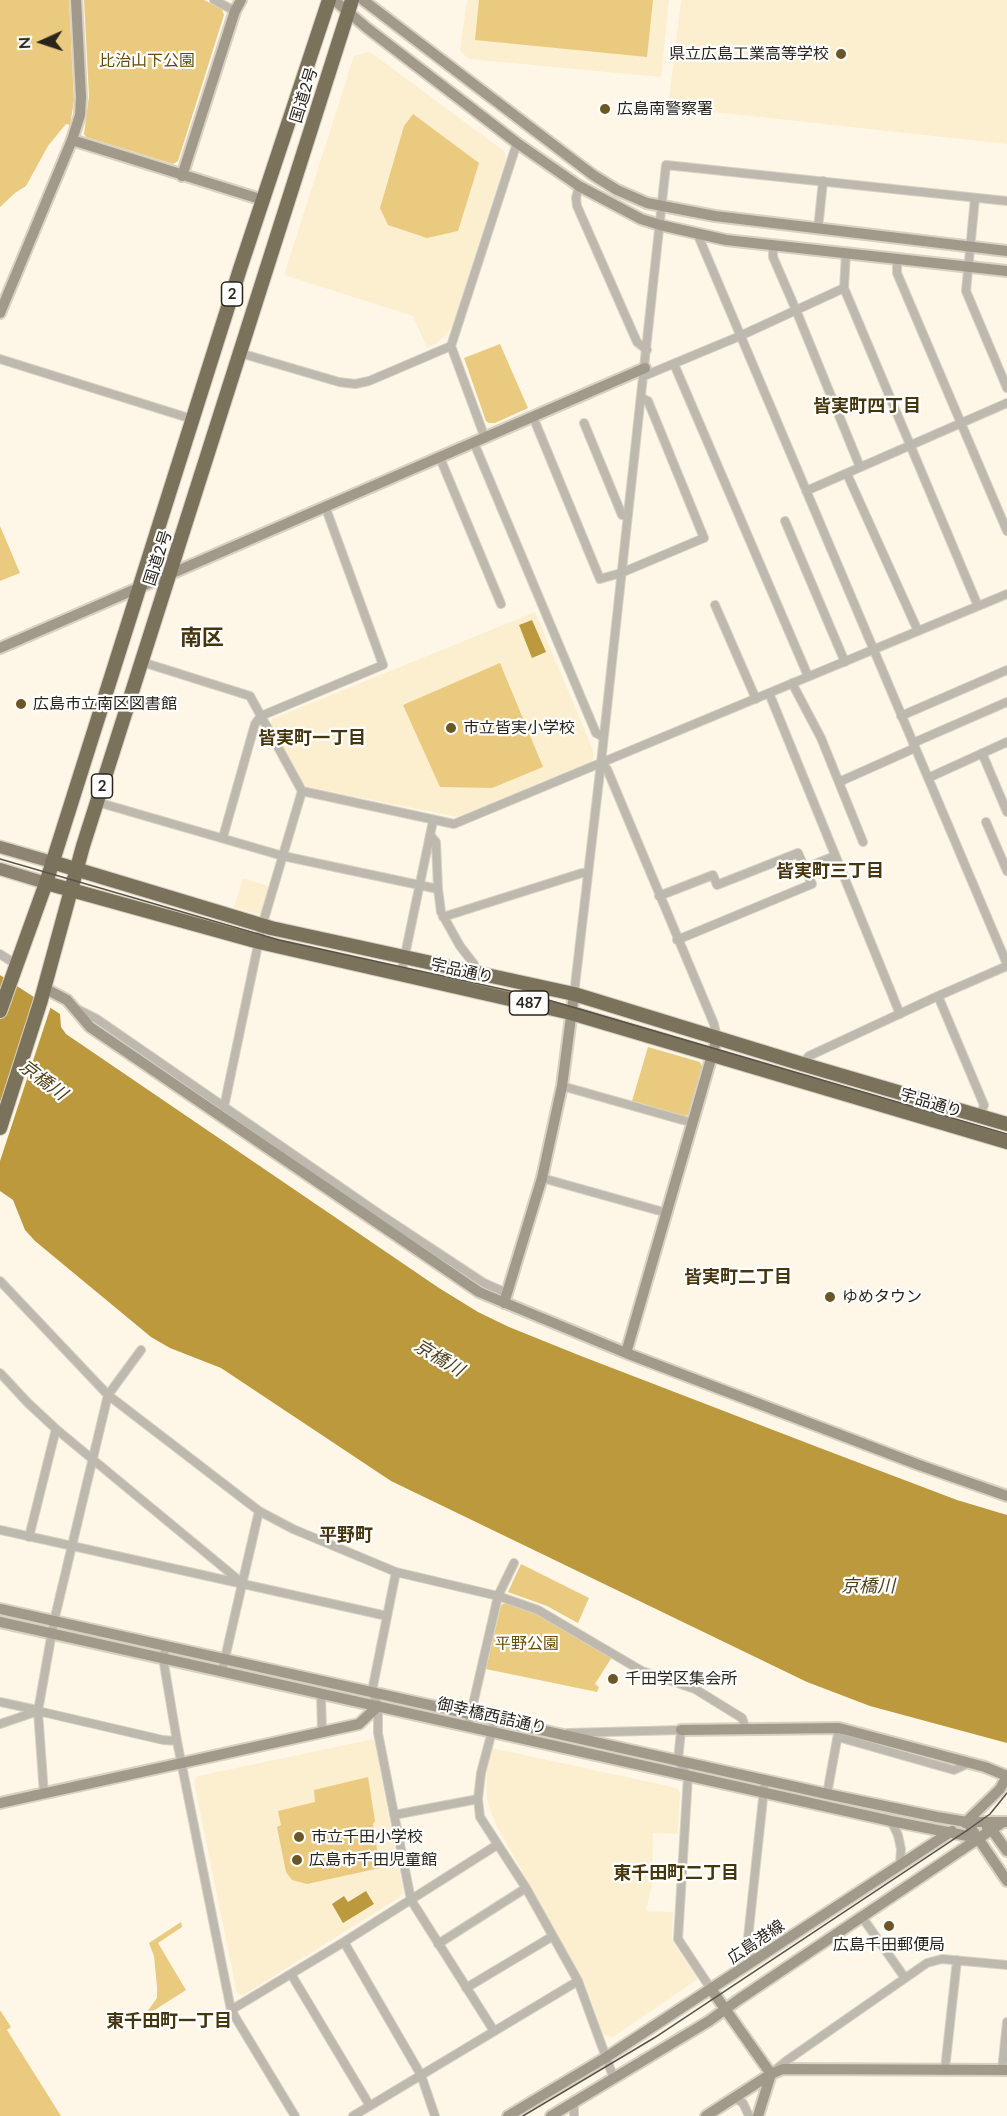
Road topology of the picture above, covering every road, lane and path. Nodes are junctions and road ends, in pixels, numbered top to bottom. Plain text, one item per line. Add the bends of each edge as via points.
1 (76, 0) edge
2 (214, 0) edge
3 (241, 0) edge
4 (332, 0) edge
5 (363, 0) edge
6 (350, 6) edge
7 (235, 11) junction
8 (72, 140) junction
9 (517, 143) junction
10 (182, 176) junction
11 (823, 181) junction
12 (579, 186) junction
13 (975, 198) junction
14 (263, 200) junction
15 (1007, 201) edge
16 (662, 207) junction
17 (660, 225) junction
18 (818, 229) junction
19 (697, 233) junction
20 (773, 245) junction
21 (970, 246) junction
22 (1007, 251) edge
23 (846, 253) junction
24 (897, 259) junction
25 (967, 266) junction
26 (1007, 271) edge
27 (844, 288) junction
28 (796, 310) junction
29 (0, 313) edge
30 (740, 336) junction
31 (451, 346) junction
32 (647, 350) junction
33 (240, 353) junction
34 (0, 359) edge
35 (674, 364) junction
36 (644, 372) junction
37 (1007, 388) edge
38 (642, 398) junction
39 (1007, 403) edge
40 (533, 417) junction
41 (192, 419) junction
42 (962, 422) junction
43 (584, 423) dead end
44 (480, 440) junction
45 (910, 445) junction
46 (440, 458) junction
47 (860, 467) junction
48 (848, 474) junction
49 (806, 492) junction
50 (325, 506) junction
51 (628, 516) junction
52 (786, 521) dead end
53 (1007, 531) edge
54 (621, 573) junction
55 (170, 575) junction
56 (139, 589) junction
57 (1007, 594) edge
58 (501, 604) dead end
59 (715, 604) dead end
60 (978, 606) junction
61 (918, 632) junction
62 (0, 648) edge
63 (875, 650) junction
64 (142, 662) junction
65 (845, 662) junction
66 (1007, 670) edge
67 (808, 676) junction
68 (792, 683) junction
69 (769, 693) junction
70 (756, 699) junction
71 (1007, 702) edge
72 (261, 716) junction
73 (901, 716) junction
74 (603, 737) junction
75 (1007, 742) edge
76 (914, 746) junction
77 (982, 753) junction
78 (601, 764) junction
79 (928, 778) junction
80 (839, 782) junction
81 (302, 791) junction
82 (97, 802) junction
83 (1007, 812) edge
84 (433, 821) junction
85 (986, 822) dead end
86 (430, 835) junction
87 (223, 837) junction
88 (863, 842) dead end
89 (0, 847) edge
90 (283, 856) junction
91 (835, 856) junction
92 (52, 862) junction
93 (805, 868) junction
94 (0, 869) edge
95 (76, 869) junction
96 (1007, 871) edge
97 (587, 873) junction
98 (46, 883) junction
99 (421, 886) junction
100 (438, 889) junction
101 (71, 890) junction
102 (659, 896) junction
103 (443, 916) junction
104 (262, 926) junction
105 (677, 940) junction
106 (259, 942) junction
107 (0, 954) edge
108 (405, 958) junction
109 (17, 965) junction
110 (1007, 965) edge
111 (473, 972) junction
112 (401, 974) junction
113 (43, 994) junction
114 (574, 994) junction
115 (938, 996) junction
116 (73, 1007) junction
117 (0, 1011) edge
118 (571, 1013) junction
119 (900, 1014) junction
120 (717, 1038) junction
121 (713, 1054) junction
122 (802, 1064) junction
123 (562, 1086) junction
124 (224, 1107) junction
125 (980, 1116) junction
126 (693, 1123) junction
127 (1007, 1124) edge
128 (0, 1128) edge
129 (1007, 1142) edge
130 (542, 1178) junction
131 (667, 1213) junction
132 (0, 1281) edge
133 (505, 1298) junction
134 (141, 1350) dead end
135 (626, 1353) junction
136 (0, 1373) edge
137 (108, 1395) junction
138 (56, 1429) junction
139 (94, 1459) junction
140 (1007, 1496) edge
141 (259, 1510) junction
142 (0, 1530) edge
143 (29, 1537) junction
144 (71, 1546) junction
145 (514, 1563) dead end
146 (396, 1572) junction
147 (242, 1583) junction
148 (498, 1596) junction
149 (0, 1609) edge
150 (387, 1616) junction
151 (54, 1621) junction
152 (0, 1622) edge
153 (51, 1633) junction
154 (166, 1646) junction
155 (163, 1658) junction
156 (224, 1659) junction
157 (222, 1671) junction
158 (372, 1691) junction
159 (321, 1693) junction
160 (0, 1702) edge
161 (378, 1706) junction
162 (38, 1711) junction
163 (471, 1714) junction
164 (495, 1720) junction
165 (0, 1724) edge
166 (468, 1726) junction
167 (746, 1729) junction
168 (681, 1730) junction
169 (492, 1731) junction
170 (322, 1732) junction
171 (838, 1732) junction
172 (558, 1733) junction
173 (177, 1741) junction
174 (678, 1761) junction
175 (181, 1764) junction
176 (688, 1776) junction
177 (1007, 1776) edge
178 (765, 1780) junction
179 (763, 1792) junction
180 (44, 1794) junction
181 (827, 1794) junction
182 (478, 1800) junction
183 (0, 1803) edge
184 (394, 1815) junction
185 (891, 1821) junction
186 (1006, 1821) edge
187 (967, 1822) junction
188 (992, 1830) junction
189 (949, 1833) junction
190 (978, 1838) junction
191 (497, 1845) junction
192 (1007, 1851) edge
193 (900, 1865) junction
194 (1007, 1881) edge
195 (526, 1888) junction
196 (411, 1900) junction
197 (862, 1917) junction
198 (553, 1935) junction
199 (344, 1942) junction
200 (438, 1944) junction
201 (957, 1960) junction
202 (754, 1961) junction
203 (1007, 1965) edge
204 (291, 1974) junction
205 (905, 1978) junction
206 (578, 1981) junction
207 (466, 1988) junction
208 (711, 1989) junction
209 (726, 2009) junction
210 (231, 2010) junction
211 (1007, 2022) edge
212 (494, 2031) junction
213 (605, 2058) junction
214 (945, 2069) junction
215 (1004, 2070) edge
216 (771, 2073) junction
217 (422, 2075) junction
218 (614, 2079) junction
219 (735, 2098) junction
220 (574, 2103) junction
221 (370, 2106) junction
222 (295, 2116) edge
223 (353, 2116) edge
224 (435, 2116) edge
225 (508, 2116) edge
226 (551, 2116) edge
227 (574, 2116) edge
228 (706, 2116) edge
229 (749, 2116) edge
230 (758, 2116) edge

1 - 8 street via 81,97
2 - 7 street
3 - 7 street
4 - 6 street
4 - 14 highway, 国道2号 / 2
5 - 16 street via 593,175 617,190
6 - 9 street
6 - 33 highway, 国道2号 / 2
7 - 10 street
8 - 10 street
8 - 29 street
9 - 12 street
9 - 31 street
10 - 14 street
11 - 13 street
11 - 16 street via 666,165
11 - 18 street
12 - 17 street via 610,205
12 - 32 street via 577,206 636,342
13 - 15 street
13 - 21 street
14 - 41 highway, 国道2号 / 2
16 - 17 street
16 - 18 street
17 - 19 street
17 - 32 street
18 - 21 street
19 - 20 street
19 - 30 street
20 - 23 street
20 - 28 street via 773,257
21 - 22 street
21 - 25 street
23 - 24 street
23 - 27 street
24 - 25 street
24 - 42 street via 897,273
25 - 26 street
25 - 37 street via 966,291
27 - 28 street
27 - 45 street
28 - 30 street
28 - 47 street
30 - 35 street
30 - 49 street
31 - 33 street via 355,384
31 - 44 street
32 - 36 street
33 - 55 highway, 国道2号 / 2
34 - 41 street
35 - 36 street
35 - 67 street
36 - 38 street
36 - 40 street
38 - 51 street
38 - 54 street via 648,401 704,538
39 - 42 street
40 - 44 street
40 - 54 street via 600,579
41 - 56 highway, 国道2号 / 2
42 - 45 street
42 - 53 street
43 - 51 street via 622,515
44 - 46 street
44 - 74 street via 596,733
45 - 47 street
45 - 60 street
46 - 50 street
46 - 58 street
47 - 48 street
48 - 49 street
48 - 61 street
49 - 63 street
50 - 55 street
50 - 72 street via 383,665
51 - 54 street
52 - 65 street
54 - 74 street
55 - 56 street
55 - 64 highway, 国道2号 / 2
56 - 62 street
56 - 92 highway, 国道2号 / 2
57 - 60 street
59 - 70 street
60 - 61 street
61 - 63 street
63 - 65 street
63 - 73 street
64 - 72 street via 250,696
64 - 82 highway, 国道2号 / 2
65 - 67 street
66 - 73 street
67 - 68 street
68 - 69 street
68 - 80 street
69 - 70 street
69 - 91 street
70 - 78 street
71 - 76 street
72 - 81 street
72 - 87 street via 255,724
73 - 76 street
74 - 78 street
75 - 77 street
76 - 79 street
76 - 80 street
77 - 79 street
77 - 83 street
78 - 84 street via 454,824
78 - 97 street
78 - 102 street via 607,769
79 - 110 street
80 - 88 street
81 - 84 street
81 - 90 street
82 - 87 street
82 - 95 highway, 国道2号 / 2
84 - 86 street
85 - 96 street
86 - 99 street
86 - 100 street via 436,842
87 - 90 street
89 - 92 main road
90 - 99 street
90 - 104 street
91 - 93 street
91 - 119 street
92 - 95 highway, 宇品通り / 487
92 - 98 highway, 国道2号 / 2
93 - 102 street via 798,853 717,885 713,875
93 - 105 street via 812,885
94 - 98 main road
95 - 101 highway, 国道2号 / 2
95 - 104 highway, 宇品通り / 487
97 - 103 street
97 - 114 street
98 - 101 highway, 宇品通り / 487
98 - 109 highway, 国道2号 / 2
99 - 100 street
99 - 108 street
100 - 103 street
101 - 106 highway, 宇品通り / 487
101 - 113 highway, 国道2号 / 2
102 - 105 street
103 - 111 street via 474,964
104 - 106 street
104 - 108 highway, 宇品通り / 487
105 - 120 street
106 - 112 highway, 宇品通り / 487
106 - 124 street
107 - 109 street
108 - 111 highway, 宇品通り / 487
108 - 112 street
109 - 117 highway, 国道2号 / 2
110 - 115 street
111 - 114 highway, 宇品通り / 487
112 - 118 highway, 宇品通り / 487
113 - 116 street via 67,1000
113 - 128 highway, 国道2号 / 2
114 - 118 street
114 - 120 highway, 宇品通り / 487
115 - 119 street
115 - 125 street via 984,1105
116 - 124 street via 97,1019
116 - 133 street via 99,1034 479,1292
118 - 121 highway, 宇品通り / 487
118 - 123 street
119 - 122 street via 809,1056
120 - 121 street
120 - 122 highway, 宇品通り / 487
121 - 126 street
121 - 129 highway, 宇品通り / 487
122 - 125 highway, 宇品通り / 487
123 - 126 street
123 - 130 street
124 - 133 street
125 - 127 highway, 宇品通り / 487
126 - 131 street
130 - 131 street
130 - 133 street
131 - 135 street
132 - 137 street
133 - 135 street
134 - 137 street
135 - 140 street
136 - 138 street
137 - 139 street
137 - 141 street
138 - 139 street
138 - 143 street
139 - 144 street
139 - 147 street
141 - 146 street via 293,1529
141 - 147 street
142 - 143 street
143 - 144 street
144 - 147 street
144 - 151 street
145 - 148 street
146 - 148 street
146 - 150 street
147 - 150 street
147 - 156 street
148 - 163 street
148 - 167 street via 549,1615 642,1671 695,1689 742,1718
149 - 151 street, 御幸橋西詰通り
150 - 158 street
151 - 153 street
151 - 154 street, 御幸橋西詰通り
152 - 153 street, 御幸橋西詰通り
153 - 155 street, 御幸橋西詰通り
153 - 162 street
154 - 155 street
154 - 156 street, 御幸橋西詰通り
155 - 157 street, 御幸橋西詰通り
155 - 173 street
156 - 157 street
156 - 158 street, 御幸橋西詰通り
157 - 159 street, 御幸橋西詰通り
158 - 161 street
158 - 163 street, 御幸橋西詰通り
159 - 161 street, 御幸橋西詰通り
159 - 170 street
160 - 162 street
161 - 166 street, 御幸橋西詰通り
161 - 170 street via 359,1724
161 - 184 street via 378,1733
162 - 165 street
162 - 173 street
162 - 180 street
163 - 164 street, 御幸橋西詰通り
163 - 166 street
164 - 169 street
164 - 172 street, 御幸橋西詰通り
166 - 169 street, 御幸橋西詰通り
167 - 168 street
167 - 171 street
168 - 172 street
168 - 174 street
169 - 176 street, 御幸橋西詰通り
169 - 182 street
170 - 175 street
171 - 177 street via 969,1763
171 - 181 street
172 - 174 street, 御幸橋西詰通り
173 - 175 street
174 - 176 street
174 - 178 street, 御幸橋西詰通り
175 - 180 street
175 - 210 street
176 - 179 street, 御幸橋西詰通り
176 - 208 street via 678,1939
177 - 187 street, 広島港線 via 1000,1789
178 - 179 street
178 - 181 street, 御幸橋西詰通り
179 - 185 street, 御幸橋西詰通り
179 - 202 street via 747,1947
180 - 183 street
181 - 187 street, 御幸橋西詰通り
182 - 184 street
182 - 191 street via 480,1817
184 - 196 street
185 - 189 street, 御幸橋西詰通り
185 - 193 street via 901,1849
186 - 187 street
186 - 188 street
187 - 188 street
187 - 189 street, 広島港線
187 - 190 street
188 - 190 street
188 - 192 street
189 - 190 street, 御幸橋西詰通り
189 - 193 street, 広島港線
190 - 194 street
190 - 197 street
191 - 195 street
191 - 196 street
193 - 202 street, 広島港線
195 - 198 street
195 - 200 street
196 - 199 street
196 - 200 street
197 - 205 street
197 - 209 street
198 - 206 street
198 - 207 street
199 - 204 street
199 - 217 street
200 - 207 street
201 - 203 street
201 - 205 street via 927,1963
201 - 214 street
202 - 208 street, 広島港線
204 - 210 street
204 - 221 street
205 - 216 street
206 - 212 street
206 - 213 street
207 - 212 street
208 - 209 street
208 - 213 street, 広島港線
209 - 216 street
209 - 218 street
210 - 222 street
211 - 215 street
212 - 217 street
213 - 218 street
213 - 225 street, 広島港線
214 - 215 street
214 - 216 street via 799,2068
216 - 219 street
216 - 230 street
217 - 221 street
217 - 224 street
218 - 220 street
219 - 228 street
219 - 229 street via 743,2103
220 - 226 street
220 - 227 street
221 - 223 street

